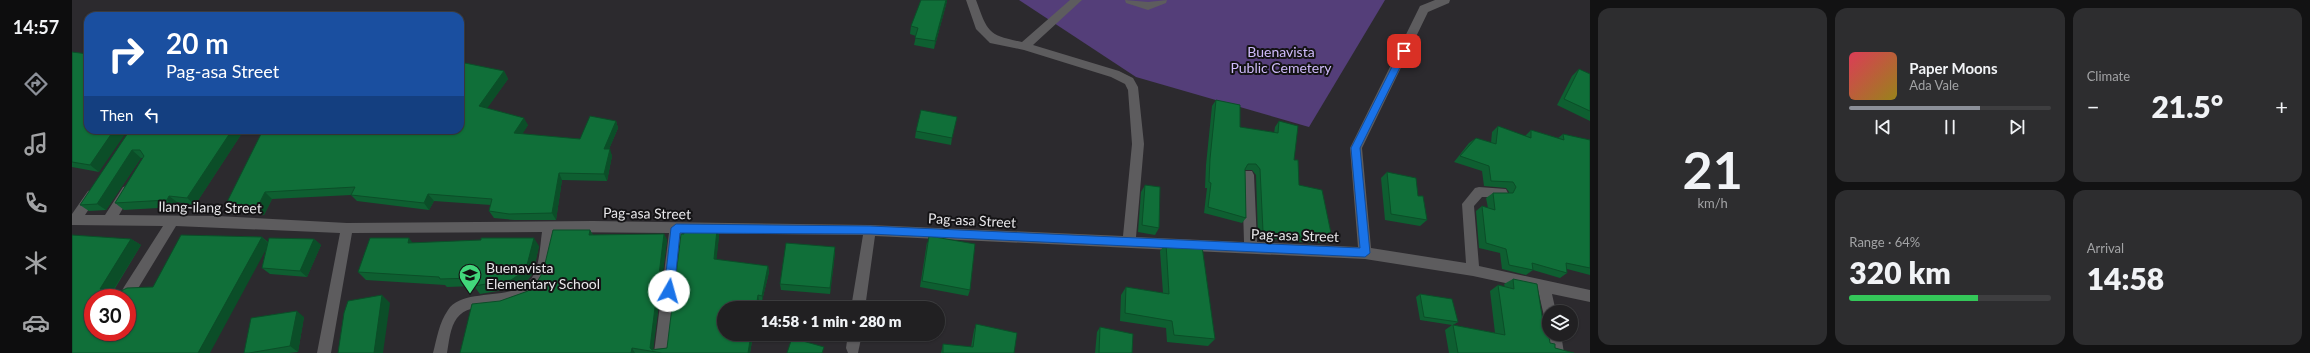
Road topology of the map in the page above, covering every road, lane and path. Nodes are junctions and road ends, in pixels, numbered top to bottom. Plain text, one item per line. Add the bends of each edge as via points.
1 (971, 0) edge
2 (1077, 0) edge
3 (1130, 0) edge
4 (1162, 0) edge
5 (1445, 0) edge
6 (1024, 46) junction
7 (1248, 175) edge
8 (133, 182) edge
9 (97, 188) edge
10 (1502, 193) edge
11 (74, 220) edge
12 (108, 221) junction
13 (172, 222) junction
14 (549, 227) junction
15 (347, 228) junction
16 (676, 228) junction
17 (870, 230) junction
18 (1129, 243) junction
19 (1251, 248) junction
20 (1365, 253) junction
21 (1473, 270) junction
22 (1544, 285) junction
23 (130, 289) edge
24 (1590, 296) edge
25 (859, 301) edge
26 (1548, 305) edge
27 (854, 341) edge
28 (1555, 341) edge
29 (853, 348) dead end
30 (324, 353) edge
31 (440, 353) edge
32 (662, 353) edge
33 (1557, 353) edge

1 - 6 street via 980,26 994,40
2 - 6 street
3 - 4 street via 1148,6
5 - 20 street via 1424,9 1356,148
6 - 18 street via 1115,74 1129,81 1134,90 1138,144
7 - 19 street
8 - 12 street
9 - 11 street
10 - 21 street via 1479,192 1468,204
11 - 12 street, Ilang-ilang Street
12 - 13 street, Ilang-ilang Street
13 - 15 street, Ilang-ilang Street via 217,221
13 - 23 street
14 - 15 street, Pag-asa Street
14 - 16 street, Pag-asa Street
14 - 31 street via 540,275 535,283 521,293 509,297 466,302 455,310 443,332
15 - 30 street
16 - 17 street, Pag-asa Street
16 - 32 street
17 - 18 street, Pag-asa Street
17 - 25 street
18 - 19 street, Pag-asa Street
19 - 20 street, Pag-asa Street
20 - 21 street, Pag-asa Street
21 - 22 street, Pag-asa Street
22 - 24 street, Pag-asa Street
22 - 26 street
27 - 29 street
28 - 33 street

